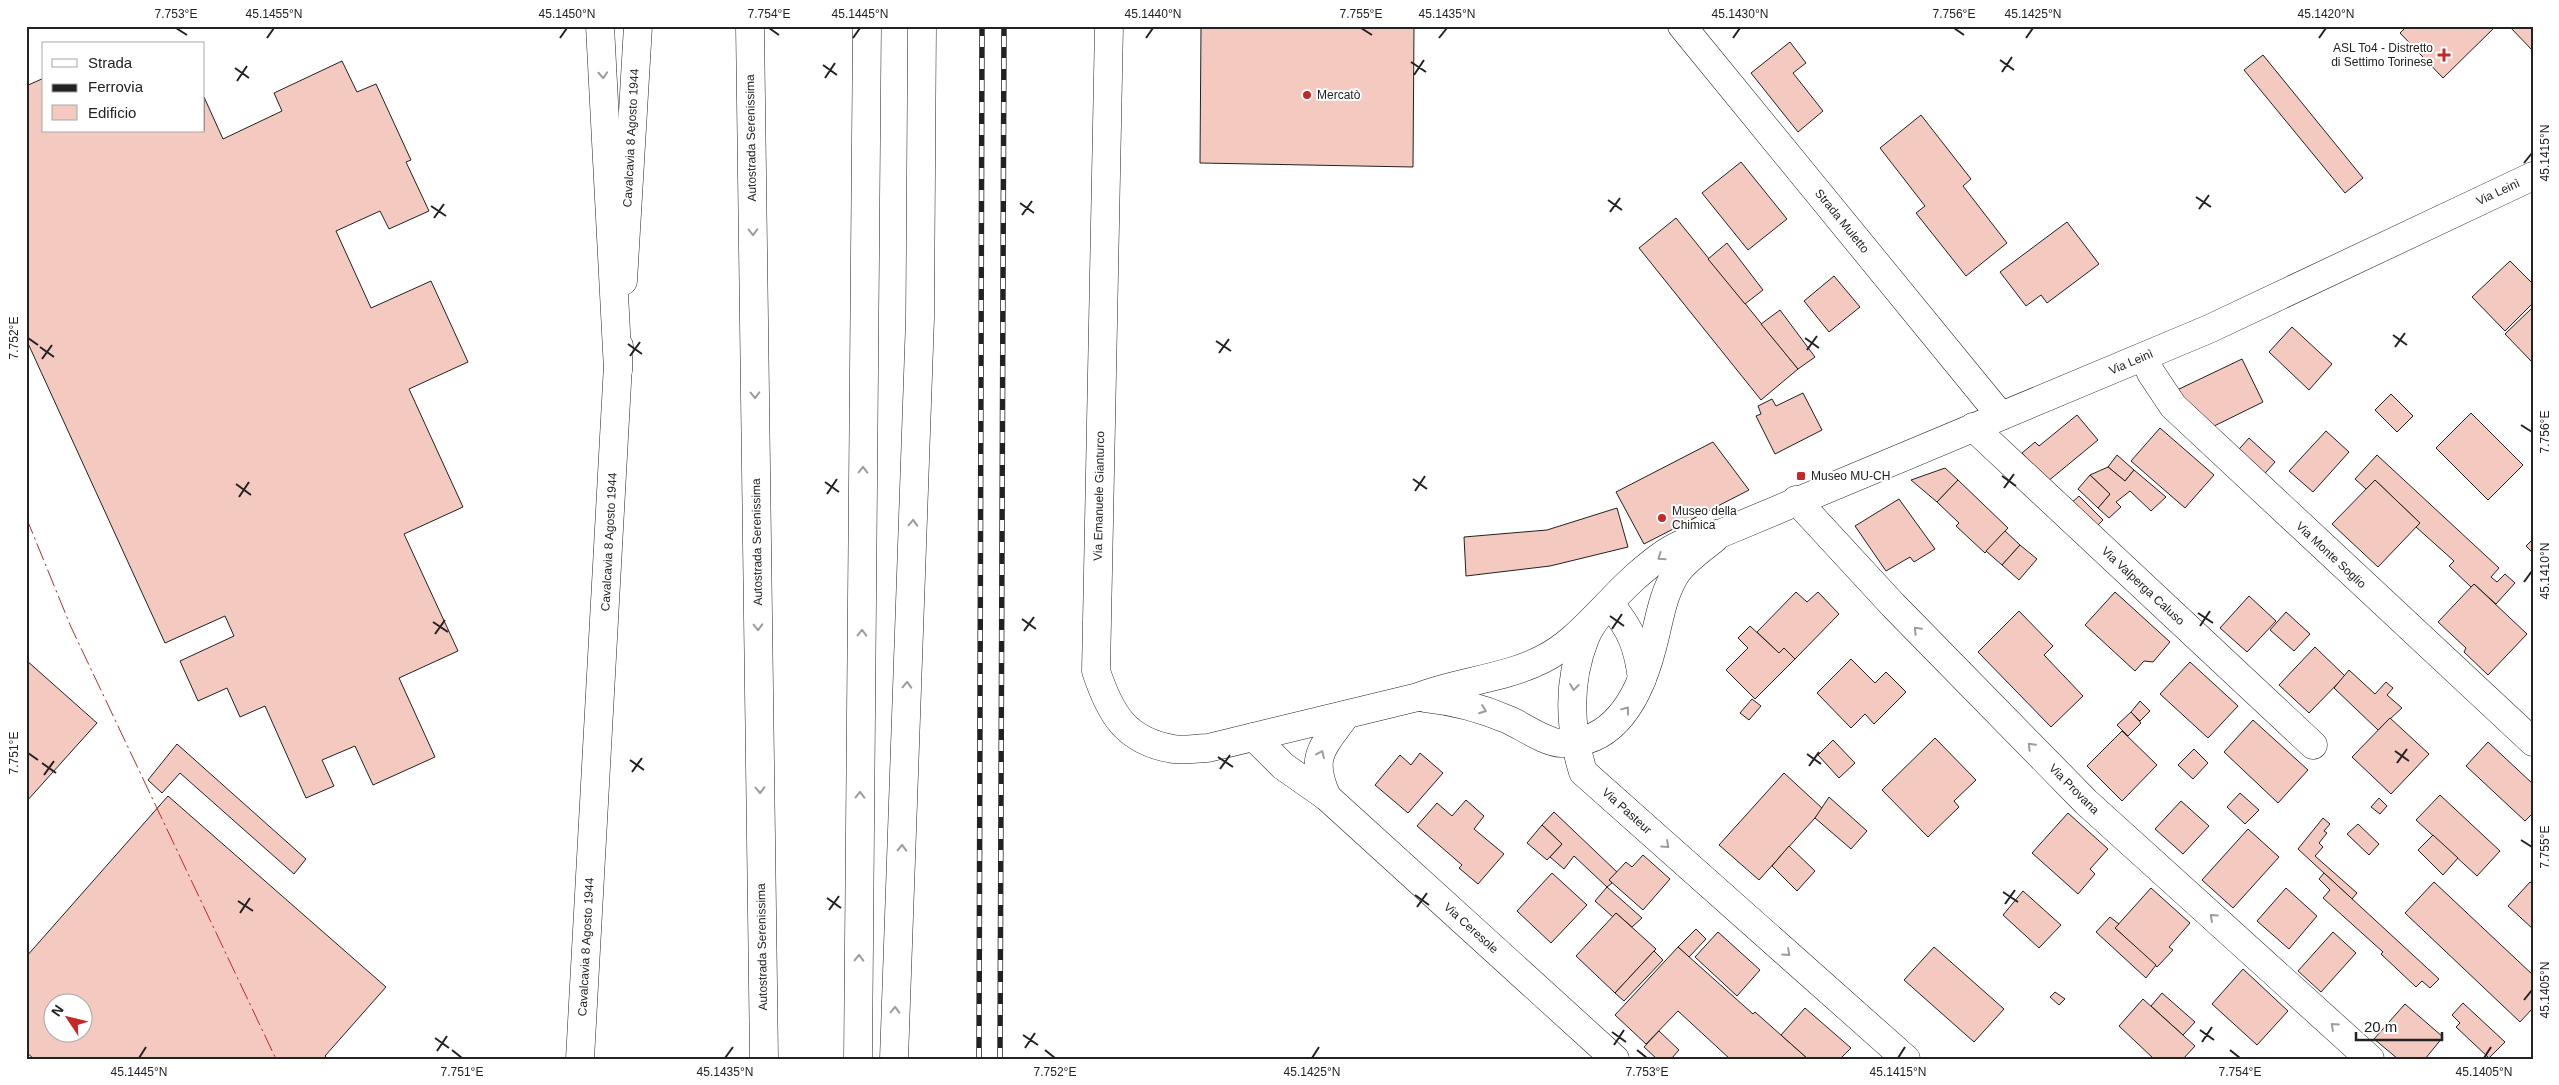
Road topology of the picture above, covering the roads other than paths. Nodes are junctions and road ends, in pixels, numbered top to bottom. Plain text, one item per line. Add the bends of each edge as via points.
1 (600, 26) edge
2 (638, 26) edge
3 (750, 26) edge
4 (867, 26) edge
5 (922, 26) edge
6 (1109, 26) edge
7 (1682, 26) edge
8 (2533, 176) edge
9 (2144, 357) junction
10 (618, 370) junction
11 (2000, 416) junction
12 (1973, 427) junction
13 (1796, 500) junction
14 (1722, 533) junction
15 (1610, 603) junction
16 (1642, 679) junction
17 (1418, 697) junction
18 (1346, 714) junction
19 (1254, 737) junction
20 (2533, 742) edge
21 (1574, 743) junction
22 (2313, 746) dead end
23 (1327, 797) junction
24 (580, 1059) edge
25 (764, 1059) edge
26 (858, 1059) edge
27 (894, 1059) edge
28 (1615, 1059) edge
29 (1906, 1059) edge
30 (2370, 1059) edge

1 -> 10 main road
2 - 10 main road, Cavalcavia 8 Agosto 1944
3 -> 25 main road, Autostrada Serenissima
26 -> 4 main road
27 -> 5 main road via 920,328
6 - 19 main road, Via Emanuele Gianturco via 1096,671 1106,702 1125,728 1151,742 1174,749 1208,748
7 - 11 main road, Strada Muletto
8 - 9 main road, Via Leinì
9 - 11 main road, Via Leinì
9 - 20 main road, Via Monte Soglio via 2173,406
10 - 24 main road, Cavalcavia 8 Agosto 1944
11 - 12 main road, Via Leinì
12 - 13 main road, Via Leinì
12 - 22 main road, Via Valperga Caluso
13 - 14 main road, Via Leinì
30 -> 13 main road, Via Provana via 2086,802 1893,605
14 -> 15 main road, Via Pasteur via 1682,544 1664,554
14 - 16 main road via 1677,572 1666,594
15 - 16 main road via 1634,639
15 - 17 main road via 1566,644 1544,659 1513,671 1447,686
15 -> 21 main road, Via Pasteur via 1585,636 1578,660 1571,714
21 -> 16 main road via 1596,736 1616,724
17 - 18 main road
17 -> 21 main road via 1456,701 1490,712 1557,743
18 - 19 main road, Via Emanuele Gianturco
23 -> 18 main road, Via Ceresole via 1317,764 1330,736
19 - 23 main road, Via Ceresole via 1283,766
21 -> 29 main road, Via Pasteur via 1583,772
23 - 28 main road, Via Ceresole

